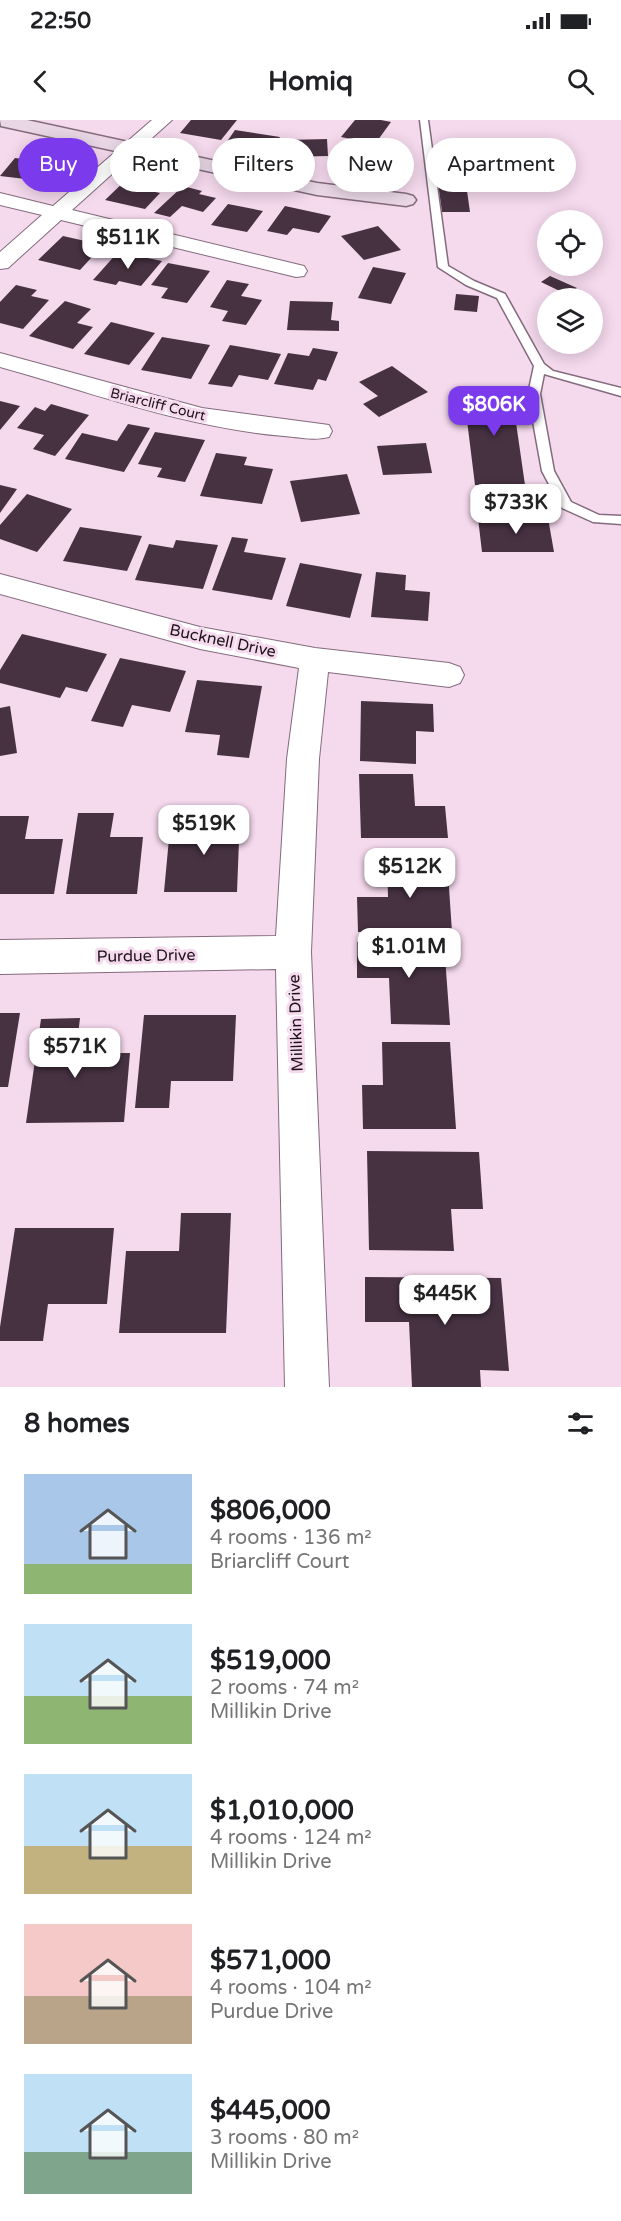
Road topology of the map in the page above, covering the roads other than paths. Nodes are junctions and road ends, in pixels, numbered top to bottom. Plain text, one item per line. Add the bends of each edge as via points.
1 (1, 120) edge
2 (163, 120) edge
3 (424, 120) edge
4 (142, 138) edge
5 (110, 143) edge
6 (200, 163) edge
7 (110, 166) edge
8 (0, 199) edge
9 (406, 200) dead end
10 (58, 212) junction
11 (0, 263) edge
12 (296, 271) dead end
13 (0, 360) edge
14 (540, 366) junction
15 (621, 392) edge
16 (320, 431) dead end
17 (621, 520) edge
18 (0, 584) edge
19 (315, 659) junction
20 (449, 675) dead end
21 (293, 952) junction
22 (0, 957) edge
23 (307, 1387) edge

1 - 5 street
2 - 4 street
3 - 14 lane via 443,267 501,296
6 - 9 street via 317,189
7 - 10 street
8 - 10 street
10 - 11 street
10 - 12 street
13 - 16 street, Briarcliff Court via 201,416
14 - 15 lane via 549,374
14 - 17 lane via 534,394 549,471 566,506 597,519
18 - 19 street, Bucknell Drive via 200,638
19 - 20 street, Bucknell Drive
19 - 21 street, Millikin Drive via 303,759
21 - 22 street, Purdue Drive
21 - 23 street, Millikin Drive

